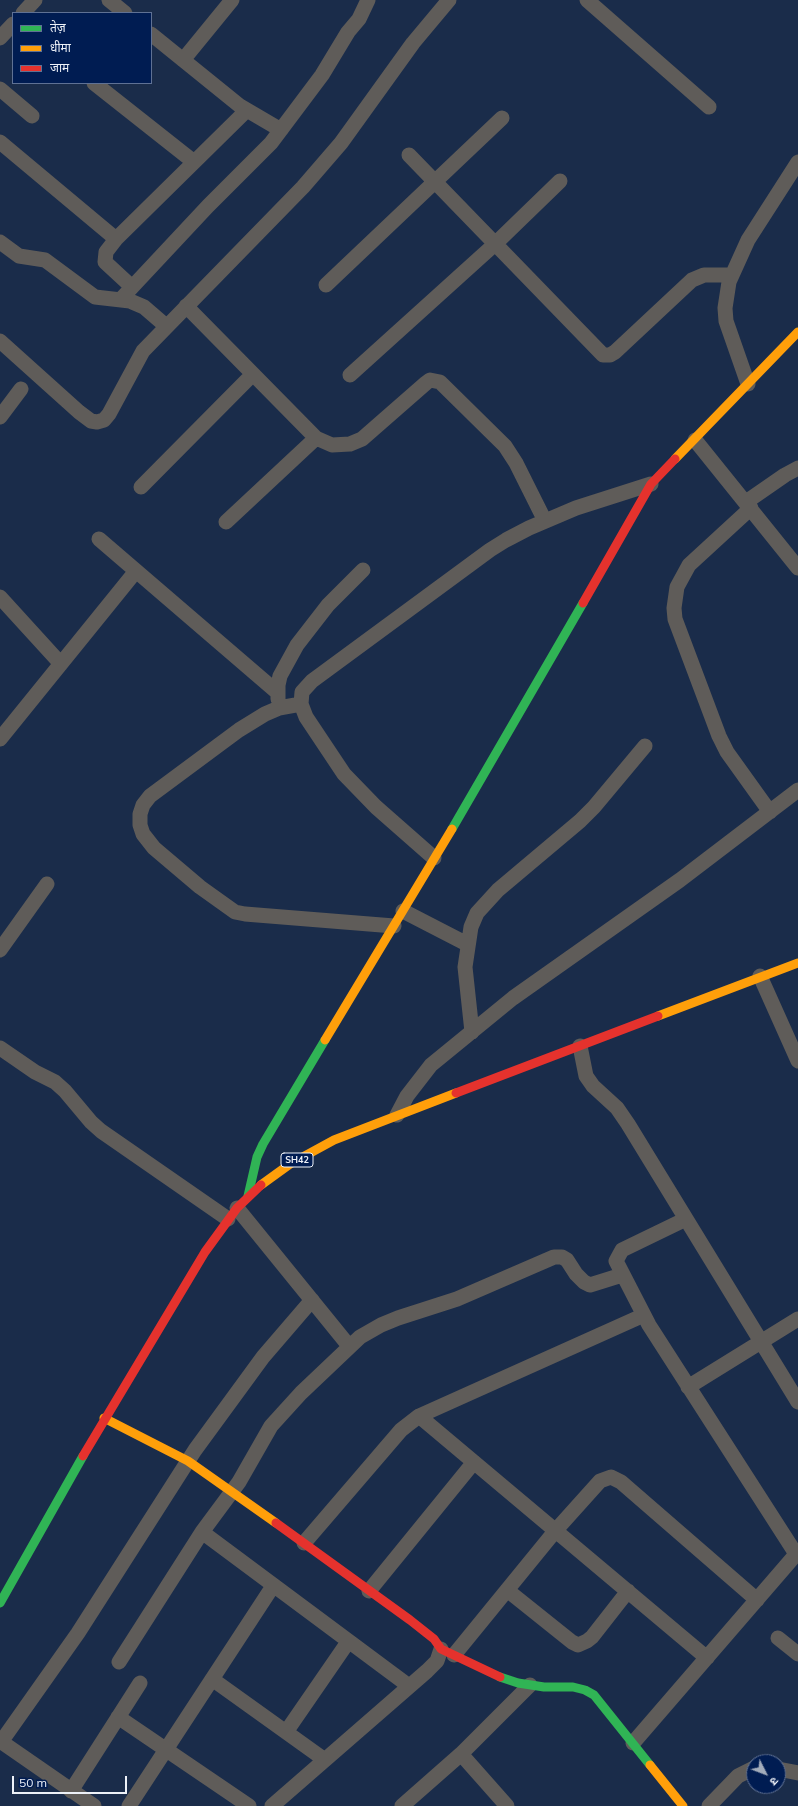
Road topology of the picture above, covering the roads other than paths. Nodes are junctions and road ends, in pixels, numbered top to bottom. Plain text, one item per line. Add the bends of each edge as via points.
1 (35, 0) edge
2 (109, 0) edge
3 (232, 0) edge
4 (368, 0) edge
5 (449, 0) edge
6 (587, 0) edge
7 (24, 12) edge
8 (124, 12) edge
9 (12, 25) edge
10 (152, 35) edge
11 (0, 38) edge
12 (184, 60) junction
13 (95, 84) edge
14 (0, 89) edge
15 (710, 107) dead end
16 (246, 110) junction
17 (32, 116) dead end
18 (502, 118) dead end
19 (281, 130) junction
20 (0, 142) edge
21 (409, 155) dead end
22 (194, 162) junction
23 (798, 162) edge
24 (560, 181) dead end
25 (434, 182) junction
26 (116, 239) junction
27 (0, 242) edge
28 (495, 244) junction
29 (732, 275) junction
30 (326, 285) dead end
31 (132, 287) junction
32 (121, 300) junction
33 (186, 306) junction
34 (166, 326) junction
35 (798, 332) edge
36 (0, 341) edge
37 (254, 374) junction
38 (350, 375) dead end
39 (748, 384) junction
40 (21, 389) dead end
41 (0, 417) edge
42 (316, 438) junction
43 (695, 440) junction
44 (798, 468) edge
45 (651, 484) junction
46 (141, 488) dead end
47 (748, 505) junction
48 (545, 521) junction
49 (226, 522) dead end
50 (99, 539) dead end
51 (798, 568) edge
52 (363, 570) dead end
53 (136, 571) junction
54 (0, 597) edge
55 (61, 664) junction
56 (277, 692) junction
57 (300, 704) junction
58 (280, 708) junction
59 (0, 739) edge
60 (645, 746) dead end
61 (798, 790) edge
62 (770, 812) junction
63 (434, 858) junction
64 (47, 884) dead end
65 (403, 910) junction
66 (394, 926) junction
67 (467, 944) junction
68 (0, 950) edge
69 (798, 963) edge
70 (760, 976) junction
71 (472, 1032) junction
72 (580, 1046) junction
73 (0, 1048) edge
74 (798, 1061) edge
75 (397, 1115) junction
76 (248, 1196) junction
77 (233, 1213) junction
78 (686, 1219) junction
79 (622, 1275) junction
80 (312, 1300) junction
81 (644, 1315) junction
82 (798, 1319) edge
83 (760, 1342) junction
84 (349, 1346) junction
85 (688, 1387) junction
86 (798, 1402) edge
87 (419, 1416) junction
88 (104, 1418) junction
89 (188, 1462) junction
90 (474, 1462) junction
91 (232, 1491) junction
92 (556, 1530) junction
93 (202, 1532) junction
94 (304, 1543) junction
95 (797, 1553) edge
96 (273, 1586) junction
97 (507, 1590) junction
98 (370, 1591) junction
99 (628, 1591) junction
100 (757, 1600) junction
101 (0, 1603) edge
102 (778, 1638) dead end
103 (348, 1642) junction
104 (448, 1652) junction
105 (798, 1654) edge
106 (707, 1658) junction
107 (119, 1662) dead end
108 (212, 1679) junction
109 (140, 1682) dead end
110 (530, 1685) junction
111 (409, 1686) junction
112 (118, 1717) junction
113 (286, 1732) junction
114 (0, 1742) edge
115 (633, 1743) junction
116 (166, 1750) junction
117 (461, 1754) junction
118 (325, 1760) junction
119 (786, 1771) edge
120 (746, 1772) edge
121 (798, 1773) edge
122 (72, 1791) junction
123 (94, 1806) edge
124 (129, 1806) edge
125 (249, 1806) edge
126 (272, 1806) edge
127 (402, 1806) edge
128 (507, 1806) edge
129 (683, 1806) edge
130 (709, 1806) edge

1 - 7 street
2 - 8 street
3 - 12 street
4 - 19 street via 359,19 348,32 322,75
5 - 33 street via 413,43 360,118 323,164
6 - 15 street
9 - 11 street
10 - 12 street
12 - 16 street
13 - 22 street
14 - 17 street
16 - 19 street
16 - 22 street
18 - 25 street
19 - 31 street
20 - 26 street
21 - 25 street
22 - 26 street
23 - 29 street via 748,240
24 - 28 street
25 - 28 street
25 - 30 street
26 - 31 street via 106,252 105,262
27 - 32 street via 19,256 45,260 52,264 95,297
28 - 29 street via 603,355 610,356 692,280 704,275
28 - 38 street
29 - 39 street via 727,295 726,321
31 - 32 street
32 - 34 street via 144,307
33 - 34 street
33 - 37 street
34 - 36 street via 143,351 110,414 97,422 90,421 79,412
35 - 39 street
37 - 42 street
37 - 46 street
39 - 43 street
40 - 41 street
42 - 48 street via 342,446 356,442 426,383 435,380 448,389 505,446
42 - 49 street
43 - 45 street
43 - 47 street
44 - 47 street via 785,475
45 - 48 street via 576,508
45 - 63 street
47 - 51 street
47 - 62 street via 689,565 677,586 674,608 675,619 719,736 727,752
48 - 57 street via 490,550 312,681 302,692
50 - 53 street
52 - 56 street via 328,605 297,645 280,676
53 - 55 street
53 - 56 street
54 - 55 street
55 - 59 street
56 - 58 street
57 - 58 street
57 - 63 street via 344,774 376,807
58 - 66 street via 239,730 150,796 140,814 143,834 154,848 194,882 235,912
60 - 67 street via 580,821 484,904 471,927
61 - 62 street
62 - 71 street via 680,880 513,998
63 - 65 street
64 - 68 street
65 - 66 street
65 - 67 street
66 - 76 street via 263,1144 257,1156
67 - 71 street via 465,967
69 - 70 street, SH42
70 - 72 street, SH42
70 - 74 street
71 - 75 street via 431,1065 407,1096
72 - 75 street, SH42
72 - 78 street via 586,1076 624,1118
73 - 77 street via 60,1087 101,1131
75 - 76 street, SH42 via 334,1140 290,1164
76 - 77 street, SH42
77 - 80 street
77 - 88 street, SH42 via 201,1259
78 - 79 street via 622,1250 616,1261
78 - 83 street
79 - 81 street
79 - 84 street via 590,1284 576,1274 567,1260 554,1257 457,1299 381,1325
80 - 84 street
80 - 89 street via 263,1357
81 - 85 street
81 - 87 street
82 - 83 street
83 - 85 street
83 - 86 street
84 - 91 street via 271,1426
85 - 95 street
87 - 90 street
87 - 94 street via 396,1436
88 - 89 street
88 - 101 street, SH42
89 - 91 street
89 - 114 street via 78,1633
90 - 92 street
90 - 98 street
91 - 93 street
91 - 94 street
92 - 97 street
92 - 99 street
92 - 100 street via 600,1481 615,1478
93 - 96 street
93 - 107 street
94 - 98 street
95 - 100 street
96 - 103 street
96 - 108 street
97 - 99 street via 572,1642 578,1644 592,1637
97 - 104 street
98 - 104 street
99 - 106 street
100 - 106 street
102 - 105 street
103 - 111 street
103 - 113 street
104 - 110 street via 503,1678
104 - 111 street
106 - 115 street
108 - 113 street
108 - 116 street
109 - 112 street
110 - 115 street via 585,1690 594,1695
110 - 117 street
111 - 118 street
112 - 116 street
112 - 122 street
113 - 118 street
114 - 122 street
115 - 129 street
116 - 124 street
116 - 125 street
117 - 127 street
117 - 128 street
118 - 126 street
119 - 121 street
120 - 130 street via 738,1776
122 - 123 street

